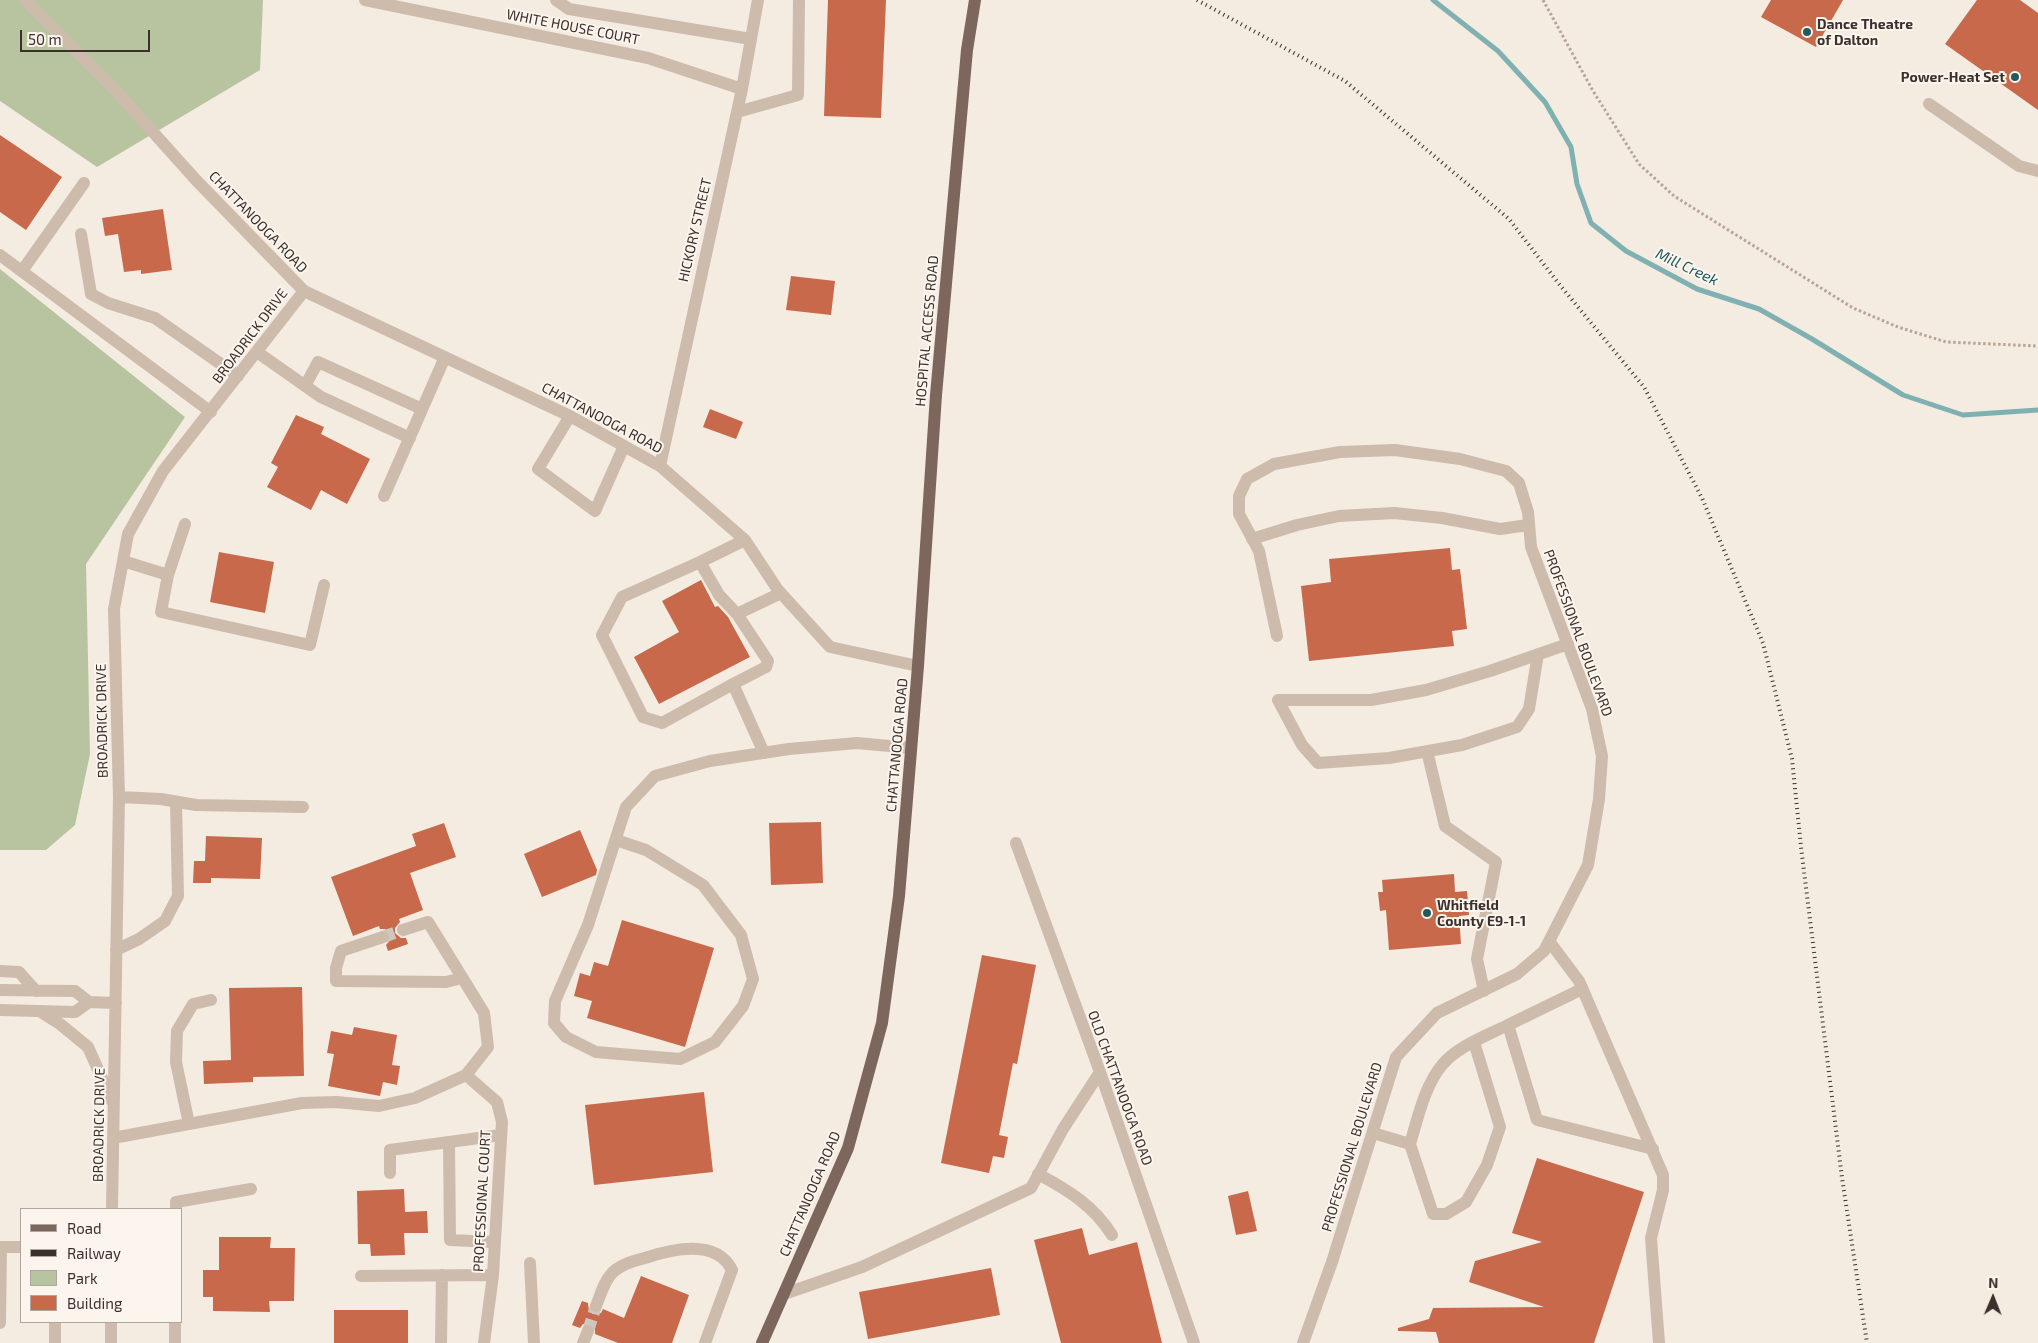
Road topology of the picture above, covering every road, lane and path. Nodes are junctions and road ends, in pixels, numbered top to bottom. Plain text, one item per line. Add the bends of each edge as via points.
1 (26, 0) edge
2 (365, 0) edge
3 (556, 0) edge
4 (758, 0) edge
5 (799, 0) edge
6 (975, 0) edge
7 (1543, 0) edge
8 (751, 39) junction
9 (742, 89) junction
10 (1929, 104) dead end
11 (737, 112) junction
12 (2038, 172) edge
13 (84, 182) dead end
14 (81, 234) dead end
15 (0, 254) edge
16 (22, 271) junction
17 (304, 291) junction
18 (2038, 346) edge
19 (257, 352) junction
20 (444, 357) junction
21 (238, 376) junction
22 (305, 386) junction
23 (422, 409) junction
24 (211, 412) junction
25 (570, 416) junction
26 (410, 438) junction
27 (624, 446) junction
28 (660, 466) junction
29 (384, 496) dead end
30 (185, 524) dead end
31 (1528, 525) junction
32 (1252, 539) junction
33 (745, 540) junction
34 (123, 561) junction
35 (700, 562) junction
36 (168, 575) junction
37 (324, 585) dead end
38 (781, 593) junction
39 (736, 614) junction
40 (1277, 636) dead end
41 (1568, 644) junction
42 (1538, 654) junction
43 (918, 666) junction
44 (733, 684) junction
45 (911, 748) junction
46 (1427, 751) junction
47 (764, 753) junction
48 (119, 797) junction
49 (176, 802) junction
50 (303, 807) dead end
51 (616, 840) junction
52 (1016, 843) dead end
53 (403, 930) tunnel mouth
54 (383, 938) tunnel mouth
55 (1549, 941) junction
56 (116, 950) junction
57 (0, 970) edge
58 (462, 978) junction
59 (1582, 989) junction
60 (0, 990) edge
61 (36, 990) junction
62 (1484, 991) junction
63 (211, 1000) dead end
64 (89, 1002) junction
65 (116, 1003) junction
66 (0, 1010) edge
67 (39, 1011) junction
68 (1508, 1025) junction
69 (1474, 1042) junction
70 (1100, 1072) junction
71 (466, 1075) junction
72 (114, 1106) junction
73 (189, 1124) junction
74 (1373, 1133) junction
75 (501, 1135) junction
76 (114, 1138) junction
77 (449, 1142) junction
78 (1410, 1144) junction
79 (1653, 1149) junction
80 (390, 1173) dead end
81 (1038, 1174) junction
82 (251, 1189) dead end
83 (112, 1208) edge
84 (176, 1208) edge
85 (1112, 1235) dead end
86 (495, 1242) junction
87 (20, 1247) edge
88 (530, 1263) dead end
89 (442, 1275) junction
90 (493, 1275) junction
91 (361, 1276) dead end
92 (784, 1294) junction
93 (596, 1306) tunnel mouth
94 (0, 1323) edge
95 (55, 1323) edge
96 (111, 1323) edge
97 (175, 1323) edge
98 (55, 1343) edge
99 (111, 1343) edge
100 (175, 1343) edge
101 (441, 1343) edge
102 (484, 1343) edge
103 (534, 1343) edge
104 (705, 1343) edge
105 (762, 1343) edge
106 (1194, 1343) edge
107 (1303, 1343) edge
108 (1659, 1343) edge

1 - 17 street, CHATTANOOGA ROAD via 104,78 196,180
2 - 9 street, WHITE HOUSE COURT via 648,58
3 - 8 street via 569,9
4 - 8 street, HICKORY STREET
5 - 11 street via 798,96
6 - 43 main road, HOSPITAL ACCESS ROAD via 967,50 936,395
7 - 18 path via 1638,164 1674,196 1853,308 1898,327 1946,342
8 - 9 street, HICKORY STREET
9 - 11 street, HICKORY STREET
10 - 12 street via 2019,166
11 - 28 street, HICKORY STREET
13 - 16 street
14 - 21 street via 91,294 155,318
15 - 16 street
16 - 24 street
17 - 19 street, BROADRICK DRIVE
17 - 20 street, CHATTANOOGA ROAD
19 - 21 street, BROADRICK DRIVE
19 - 22 street
20 - 23 street
20 - 25 street, CHATTANOOGA ROAD
21 - 24 street, BROADRICK DRIVE
22 - 23 street via 318,362
22 - 26 street via 321,397
23 - 26 street
24 - 34 street, BROADRICK DRIVE via 163,471 128,534
25 - 27 street, CHATTANOOGA ROAD
25 - 27 street via 538,469 595,511
26 - 29 street
27 - 28 street, CHATTANOOGA ROAD
28 - 33 street, CHATTANOOGA ROAD
30 - 36 street
31 - 32 street via 1500,529 1394,513 1340,516
31 - 32 street, PROFESSIONAL BOULEVARD via 1528,512 1519,483 1506,471 1460,459 1395,450 1340,452 1274,464 1247,479 1239,496 1239,514
31 - 41 street, PROFESSIONAL BOULEVARD via 1531,547
32 - 40 street, PROFESSIONAL BOULEVARD via 1259,551
33 - 35 street
33 - 38 street, CHATTANOOGA ROAD
34 - 36 street
34 - 48 street, BROADRICK DRIVE via 114,610
35 - 39 street
35 - 44 street via 622,597 602,635 643,717 662,723
36 - 37 street via 161,612 310,645
38 - 39 street
38 - 43 street, CHATTANOOGA ROAD via 830,647
39 - 44 street via 768,661 766,667
41 - 42 street
41 - 55 street, PROFESSIONAL BOULEVARD via 1592,709 1602,756 1599,799 1588,865
42 - 46 street via 1529,709 1518,727 1462,745
42 - 46 street via 1426,690 1371,700 1278,700 1302,745 1318,763 1389,758
43 - 45 main road, CHATTANOOGA ROAD
44 - 47 street
45 - 47 street via 857,743
45 - 92 main road, CHATTANOOGA ROAD via 898,896 882,1023 848,1148
46 - 62 street via 1444,826 1496,862 1477,959
47 - 51 street via 710,761 655,776 626,808
48 - 49 street
48 - 56 street, BROADRICK DRIVE
49 - 50 street via 196,806
49 - 56 street via 178,896 165,921
51 - 51 street via 588,925 555,1001 554,1023 566,1037 596,1052 680,1059 715,1042 744,1006 752,978 741,935 704,885 646,850
52 - 70 street, OLD CHATTANOOGA ROAD
53 - 58 street via 428,922
54 - 58 street via 341,951 336,980 446,982
55 - 59 street
55 - 62 street, PROFESSIONAL BOULEVARD via 1544,951 1517,974
56 - 65 street, BROADRICK DRIVE
57 - 61 street via 19,972
58 - 71 street via 484,1012 488,1047
59 - 68 street
59 - 79 street
60 - 61 street
61 - 64 street via 75,991
62 - 74 street, PROFESSIONAL BOULEVARD via 1436,1013 1396,1057
63 - 73 street via 193,1004 177,1030 176,1062
64 - 65 street
64 - 67 street via 75,1012
65 - 72 street, BROADRICK DRIVE
66 - 67 street
67 - 72 street via 88,1048
68 - 69 street
68 - 79 street via 1537,1120
69 - 78 street via 1442,1065 1427,1091
69 - 78 street via 1500,1127 1487,1165 1466,1202 1446,1214 1433,1214
70 - 81 street
70 - 106 street, OLD CHATTANOOGA ROAD
71 - 73 street via 415,1098 379,1106 302,1103
71 - 75 street, PROFESSIONAL COURT via 496,1102 502,1122
72 - 76 street, BROADRICK DRIVE
73 - 76 street
74 - 78 street
74 - 107 street, PROFESSIONAL BOULEVARD
75 - 77 street
75 - 86 street, PROFESSIONAL COURT
76 - 83 street, BROADRICK DRIVE
77 - 80 street via 390,1150
77 - 86 street via 450,1240
79 - 108 street via 1664,1175 1651,1238
81 - 85 street via 1074,1194 1101,1218
81 - 92 street via 1031,1188 862,1266
82 - 84 street via 176,1202
86 - 90 street, PROFESSIONAL COURT
87 - 94 street via 1,1247
88 - 103 street
89 - 90 street
89 - 91 street
89 - 101 street
90 - 102 street, PROFESSIONAL COURT
92 - 105 main road, CHATTANOOGA ROAD
93 - 104 street via 606,1280 625,1264 674,1249 705,1250 728,1260 732,1270
95 - 98 street
96 - 99 street
97 - 100 street

